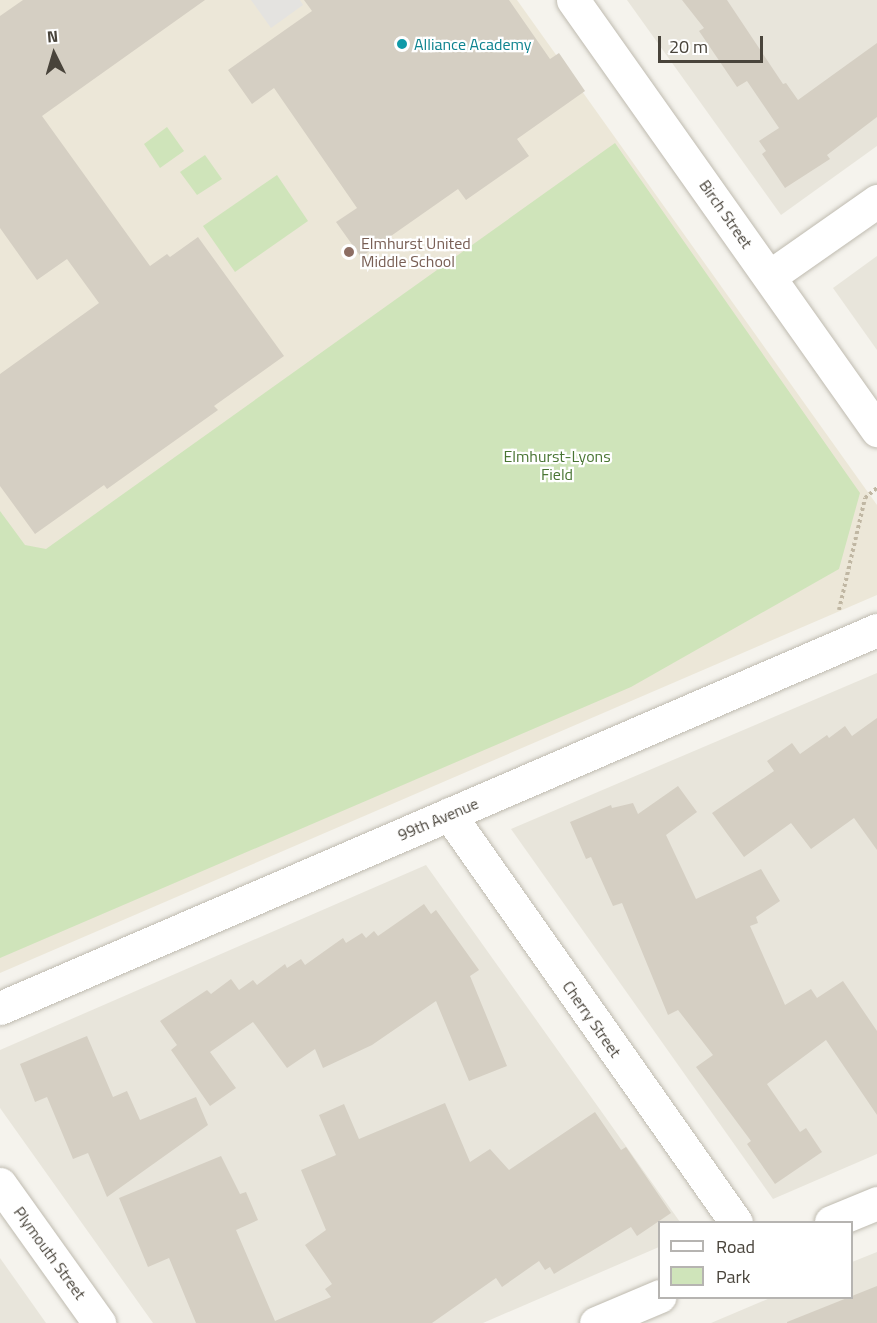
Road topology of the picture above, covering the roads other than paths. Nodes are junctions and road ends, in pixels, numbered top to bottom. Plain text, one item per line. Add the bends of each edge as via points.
1 (573, 0) edge
2 (877, 201) edge
3 (770, 276) junction
4 (877, 430) edge
5 (877, 630) edge
6 (449, 814) junction
7 (0, 1008) edge
8 (0, 1184) edge
9 (877, 1203) edge
10 (735, 1221) edge
11 (833, 1221) edge
12 (658, 1297) edge
13 (99, 1323) edge
14 (596, 1323) edge

1 - 3 street, Birch Street
2 - 3 street
3 - 4 street, Birch Street
5 - 6 street, 99th Avenue
6 - 7 street, 99th Avenue
6 - 10 street, Cherry Street
8 - 13 street, Plymouth Street
9 - 11 street
12 - 14 street

